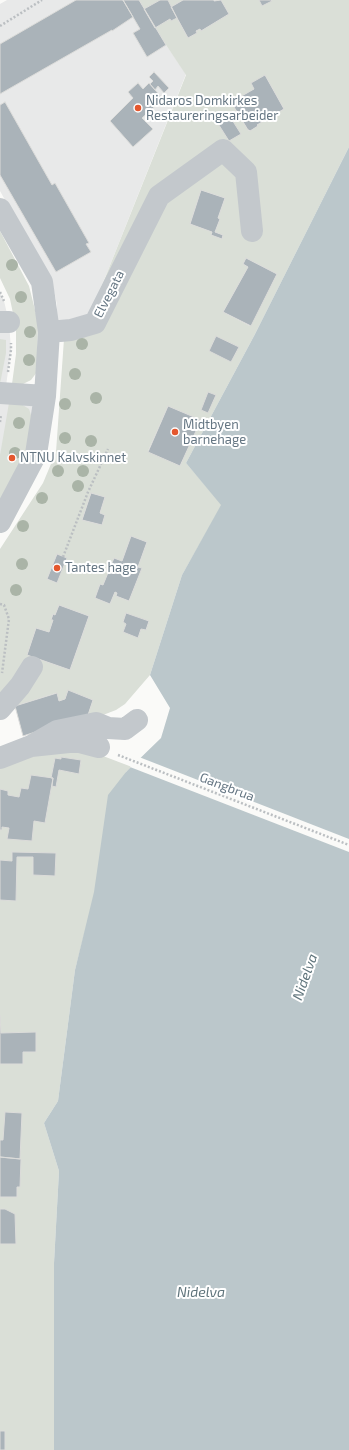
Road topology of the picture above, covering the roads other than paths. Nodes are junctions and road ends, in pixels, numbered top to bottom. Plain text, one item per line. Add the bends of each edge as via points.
1 (0, 209) edge
2 (252, 231) dead end
3 (49, 332) junction
4 (0, 393) edge
5 (45, 396) junction
6 (0, 522) edge
7 (32, 667) dead end
8 (0, 708) edge
9 (137, 720) dead end
10 (31, 746) junction
11 (99, 747) road end
12 (0, 758) edge

1 - 3 street via 42,282
2 - 3 street, Elvegata via 246,172 223,150 159,196 94,323 71,330
3 - 5 street
4 - 5 street
5 - 6 street via 36,454
7 - 8 street via 20,686
9 - 10 street via 125,729 108,728 96,723 57,731
10 - 11 street via 80,742
10 - 12 street

